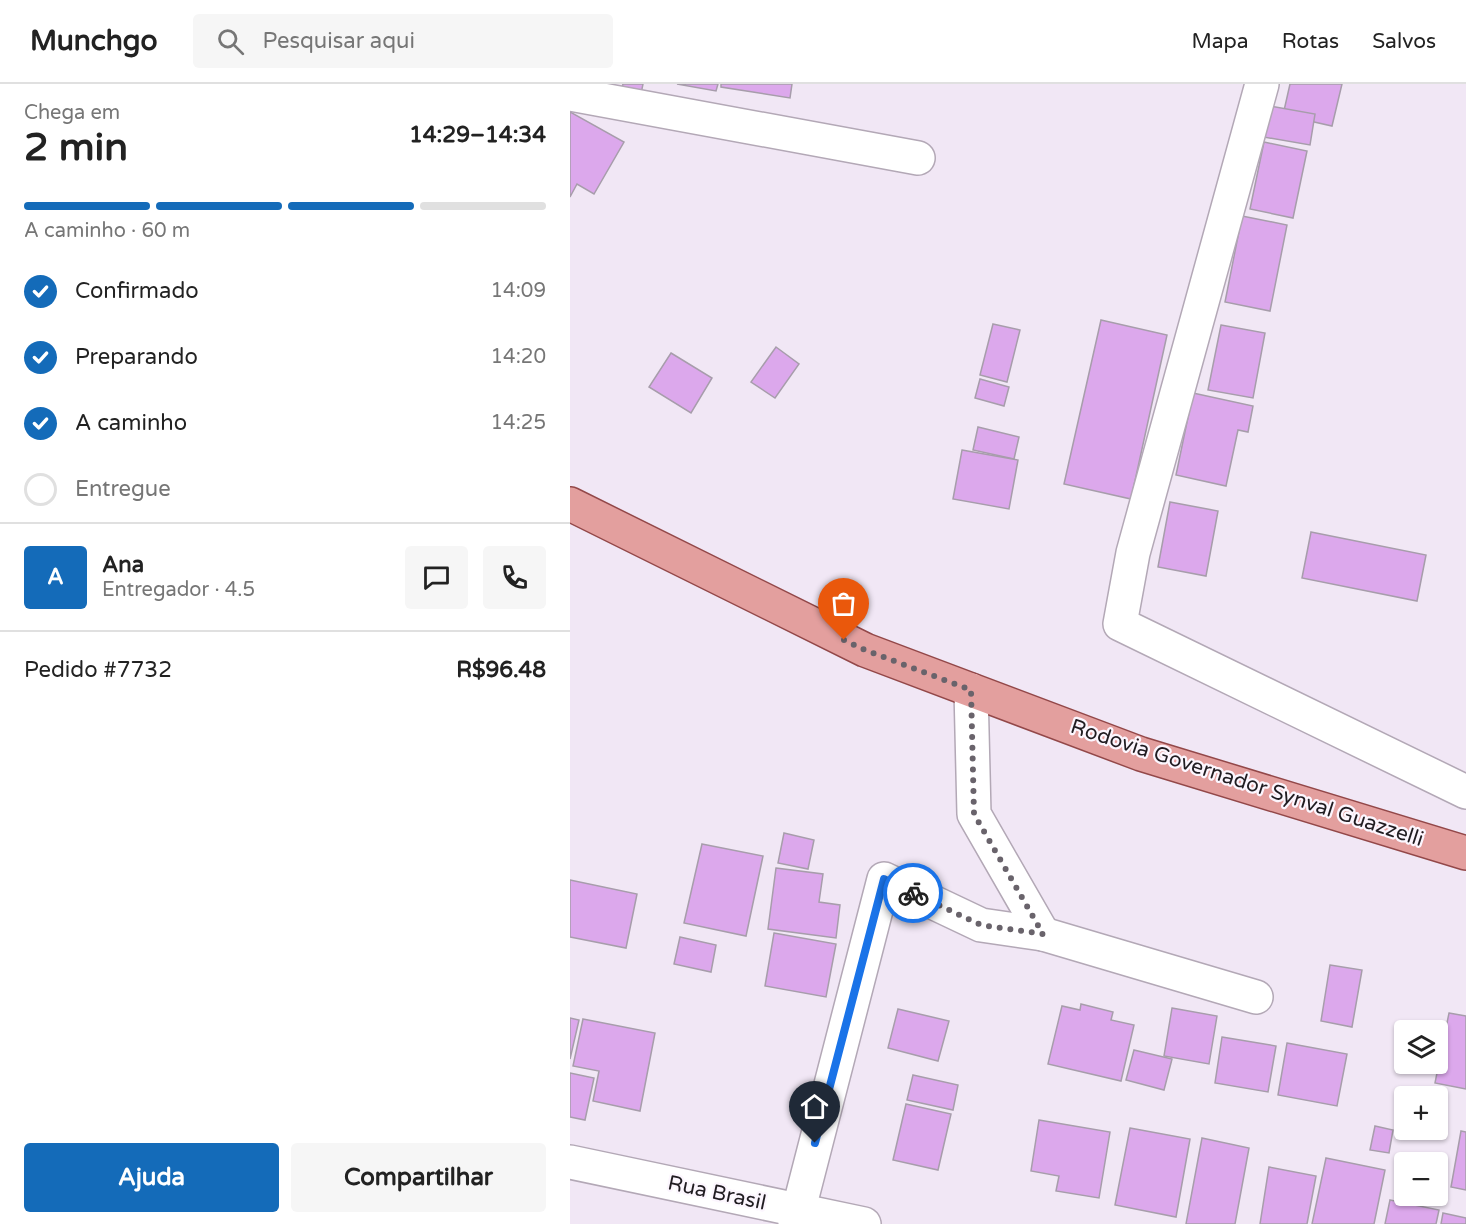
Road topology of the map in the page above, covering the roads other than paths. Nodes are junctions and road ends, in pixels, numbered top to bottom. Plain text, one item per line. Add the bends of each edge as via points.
1 (1262, 84) edge
2 (570, 94) edge
3 (918, 158) dead end
4 (570, 504) edge
5 (971, 690) junction
6 (1466, 792) edge
7 (1466, 853) edge
8 (1043, 934) junction
9 (1256, 997) dead end
10 (570, 1162) edge
11 (796, 1217) edge
12 (864, 1224) edge

1 - 6 street via 1133,553 1120,624
2 - 3 street
4 - 5 main road, Rodovia Governador Synval Guazzelli via 865,650
5 - 7 main road, Rodovia Governador Synval Guazzelli via 1141,753
5 - 8 street via 974,814
8 - 9 street
8 - 11 street via 981,925 884,879
10 - 11 street, Rua Brasil
11 - 12 street, Rua Brasil

